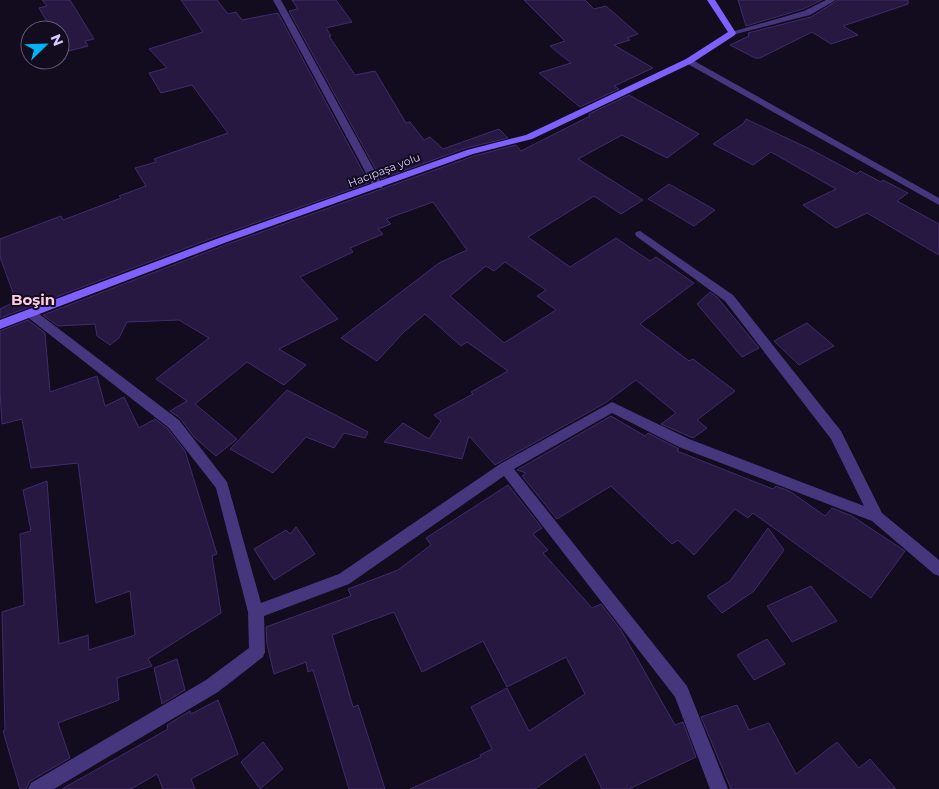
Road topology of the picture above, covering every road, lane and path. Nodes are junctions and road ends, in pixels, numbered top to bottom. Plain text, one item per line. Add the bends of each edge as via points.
1 (277, 0) edge
2 (711, 0) edge
3 (832, 0) edge
4 (732, 32) junction
5 (690, 61) junction
6 (378, 186) junction
7 (939, 202) edge
8 (640, 234) dead end
9 (30, 314) junction
10 (0, 325) edge
11 (505, 468) junction
12 (878, 517) junction
13 (939, 570) edge
14 (256, 612) junction
15 (37, 789) edge
16 (719, 789) edge

1 - 6 street
2 - 4 main road
3 - 4 street via 807,13
4 - 5 main road, Hacıpaşa yolu
5 - 6 main road, Hacıpaşa yolu via 529,137 470,152
5 - 7 street
6 - 9 main road, Hacıpaşa yolu via 223,240
8 - 12 street via 729,298 836,435
9 - 10 main road, Hacıpaşa yolu
9 - 14 street via 174,424 222,486
11 - 12 street via 612,407 684,444
11 - 14 street via 344,579
11 - 16 street via 681,692
12 - 13 street
14 - 15 street via 257,652 212,686

